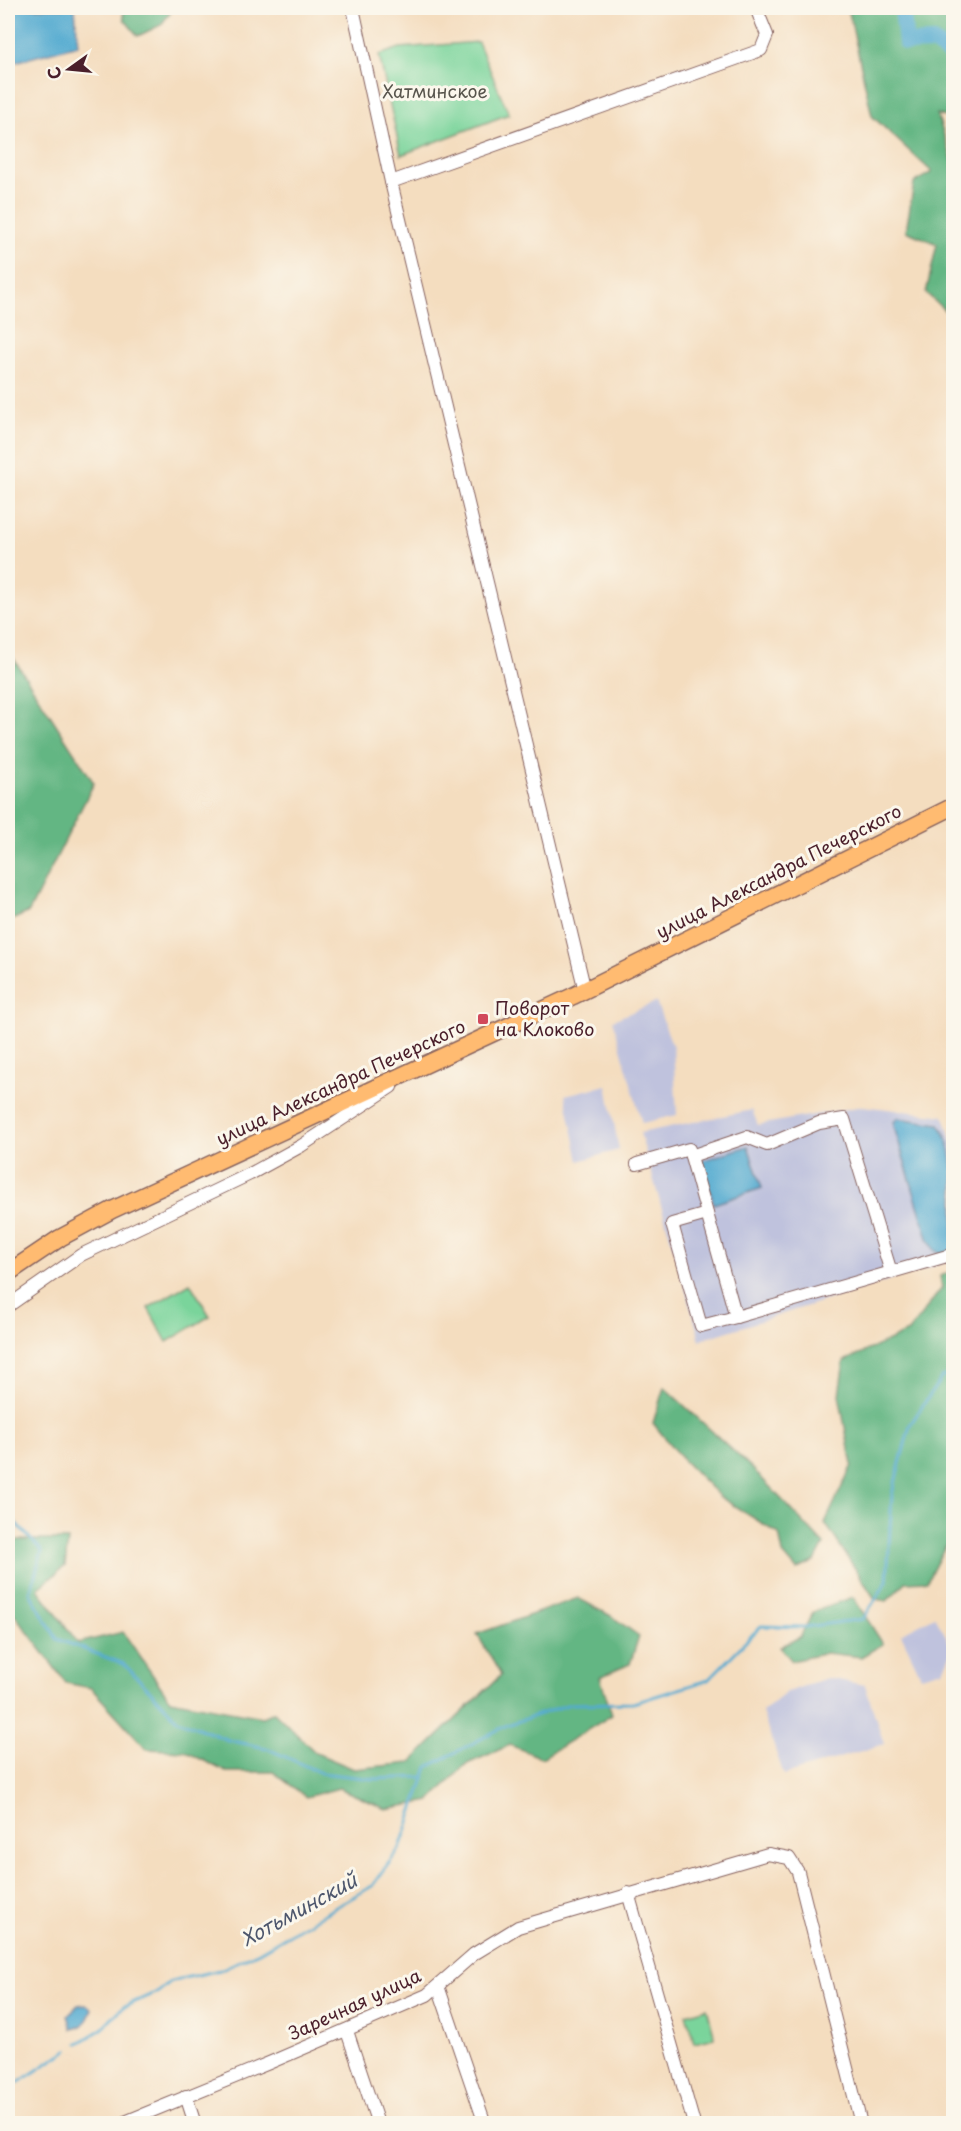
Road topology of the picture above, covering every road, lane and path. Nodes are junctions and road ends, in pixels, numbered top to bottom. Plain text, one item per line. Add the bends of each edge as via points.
1 (353, 8) edge
2 (756, 8) edge
3 (391, 182) junction
4 (954, 806) edge
5 (585, 991) junction
6 (421, 1068) junction
7 (691, 1156) junction
8 (638, 1164) dead end
9 (707, 1214) junction
10 (954, 1254) edge
11 (891, 1272) junction
12 (8, 1273) edge
13 (8, 1306) edge
14 (736, 1317) junction
15 (628, 1893) junction
16 (438, 1986) junction
17 (347, 2031) junction
18 (186, 2096) junction
19 (120, 2124) edge
20 (195, 2124) edge
21 (378, 2124) edge
22 (485, 2124) edge
23 (694, 2124) edge
24 (861, 2124) edge

1 - 3 street
2 - 3 street via 767,35 760,50
3 - 5 street
4 - 5 main road, улица Александра Печерского
5 - 6 main road, улица Александра Печерского
6 - 12 main road, улица Александра Печерского via 112,1210
6 - 13 street via 302,1146 81,1255
7 - 8 street via 689,1149
7 - 9 street
7 - 11 street via 747,1137 767,1144 819,1123 844,1119
9 - 14 street
9 - 14 street via 672,1224 675,1235 701,1326
10 - 11 street
11 - 14 street
15 - 16 street, Заречная улица via 518,1927 474,1954
15 - 23 street
15 - 24 street, Заречная улица via 768,1854 789,1858 798,1872
16 - 17 street, Заречная улица via 427,1995
16 - 22 street
17 - 18 street, Заречная улица
17 - 21 street
18 - 19 street, Заречная улица
18 - 20 street

